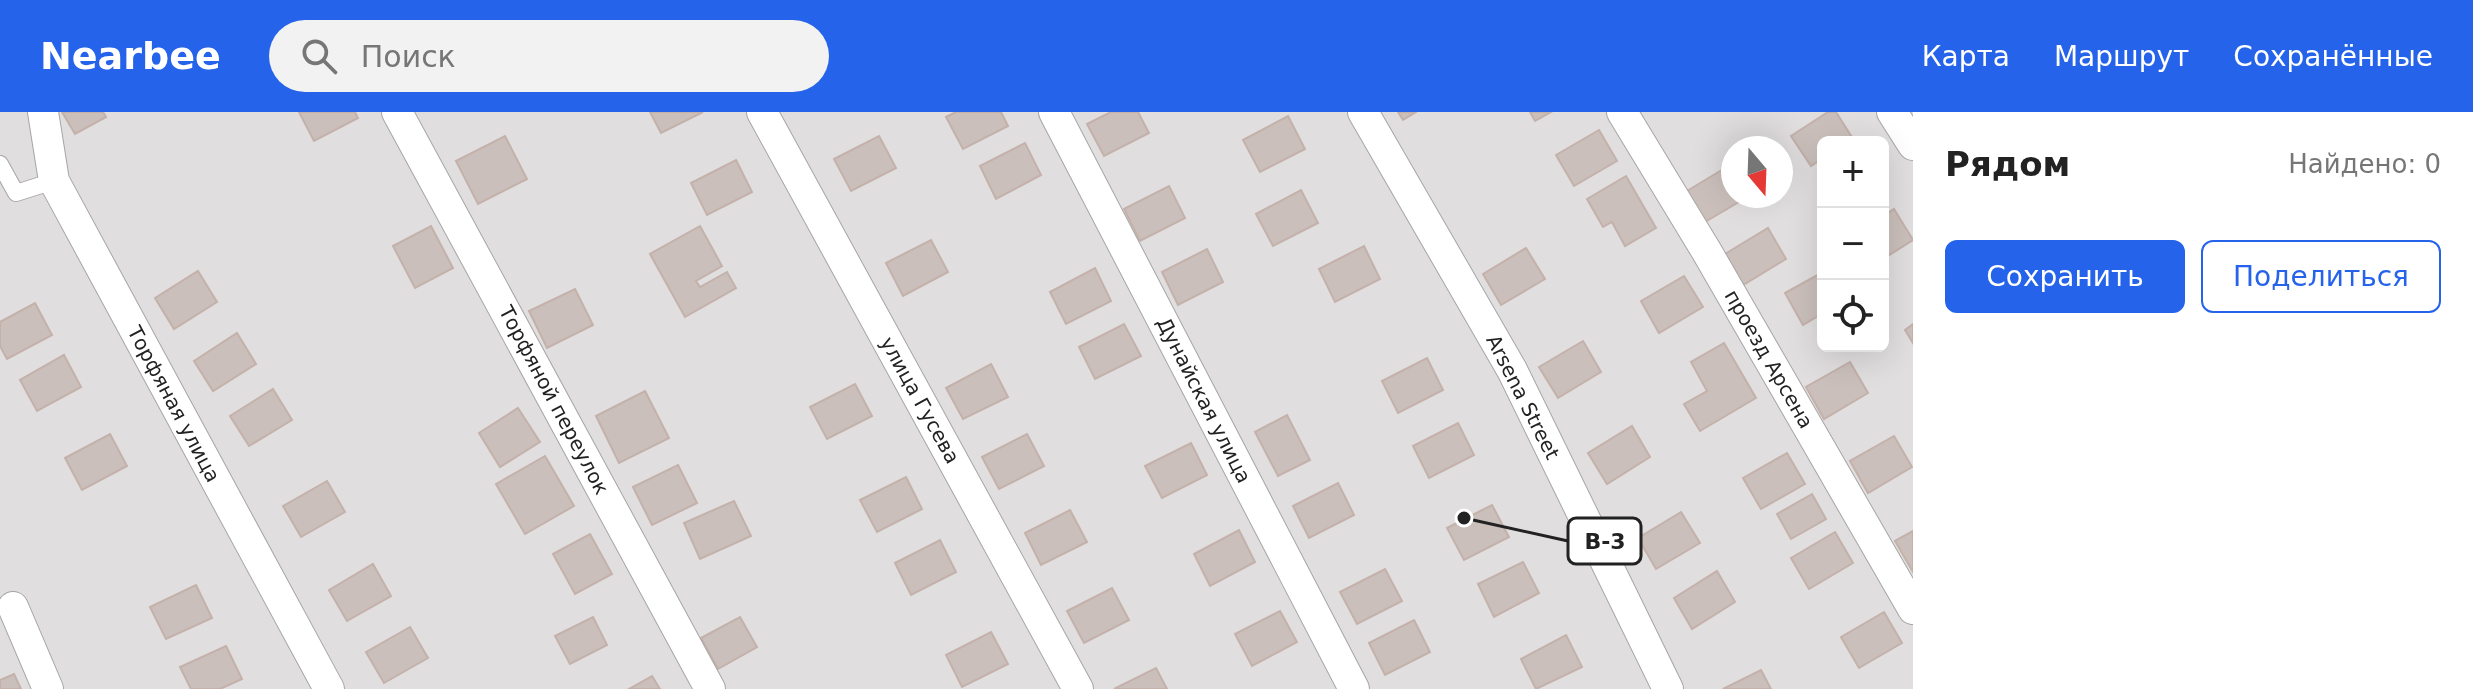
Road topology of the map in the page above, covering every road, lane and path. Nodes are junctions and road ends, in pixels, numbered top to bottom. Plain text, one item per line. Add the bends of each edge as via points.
1 (43, 112) edge
2 (397, 112) edge
3 (762, 112) edge
4 (1054, 112) edge
5 (1363, 112) edge
6 (1622, 112) edge
7 (1892, 112) edge
8 (1913, 145) edge
9 (0, 164) edge
10 (54, 181) junction
11 (13, 607) dead end
12 (1913, 609) edge
13 (48, 689) edge
14 (329, 689) edge
15 (710, 689) edge
16 (1078, 689) edge
17 (1354, 689) edge
18 (1668, 689) edge

1 - 10 street, Торфяная улица
2 - 15 street, Торфяной переулок
3 - 16 street, улица Гусева
4 - 17 street, Дунайская улица
5 - 18 street, Arsena Street via 1512,370
6 - 12 street, проезд Арсена
7 - 8 street
9 - 10 lane via 16,193
10 - 14 street, Торфяная улица
11 - 13 street

